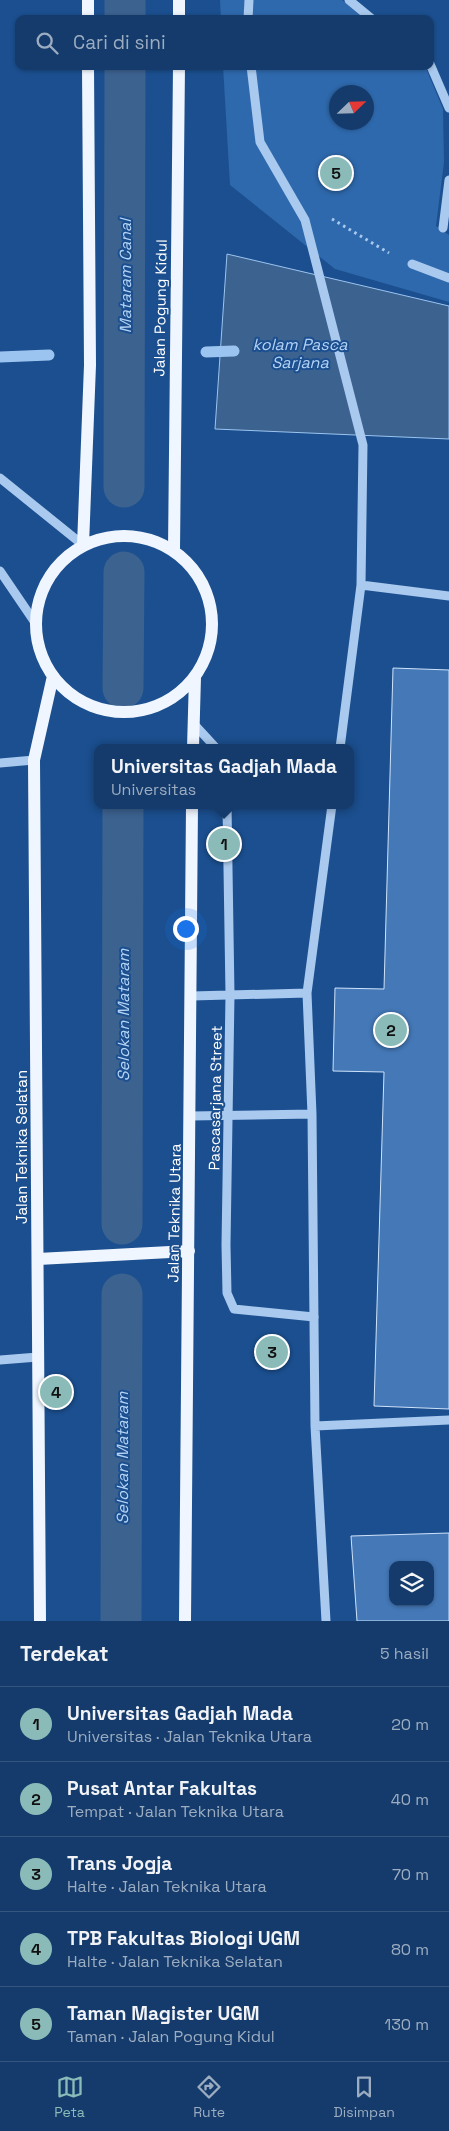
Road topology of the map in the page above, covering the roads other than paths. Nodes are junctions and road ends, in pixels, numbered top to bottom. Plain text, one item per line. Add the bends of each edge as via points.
1 (88, 0) edge
2 (179, 0) edge
3 (249, 0) edge
4 (349, 0) edge
5 (88, 15) edge
6 (179, 15) edge
7 (248, 15) edge
8 (367, 15) edge
9 (88, 70) edge
10 (178, 70) edge
11 (251, 70) edge
12 (433, 70) edge
13 (449, 108) edge
14 (449, 180) edge
15 (443, 228) dead end
16 (412, 264) road end
17 (449, 278) edge
18 (0, 478) edge
19 (82, 545) junction
20 (174, 550) junction
21 (0, 571) edge
22 (361, 584) junction
23 (449, 596) edge
24 (36, 624) junction
25 (53, 676) junction
26 (195, 677) junction
27 (193, 723) junction
28 (193, 744) edge
29 (212, 744) edge
30 (341, 744) edge
31 (34, 760) junction
32 (0, 762) edge
33 (192, 809) edge
34 (227, 809) edge
35 (331, 809) edge
36 (307, 993) junction
37 (230, 995) junction
38 (192, 996) junction
39 (312, 1114) junction
40 (191, 1116) junction
41 (189, 1251) junction
42 (38, 1259) junction
43 (314, 1317) junction
44 (38, 1357) junction
45 (0, 1360) edge
46 (449, 1420) edge
47 (315, 1426) junction
48 (40, 1621) edge
49 (186, 1621) edge
50 (326, 1621) edge

1 - 5 main road
2 - 6 main road
3 - 7 street
4 - 8 street
9 - 19 main road via 90,365
10 - 20 main road, Jalan Pogung Kidul
11 - 22 street via 260,142 305,220 363,445
12 - 13 street
14 - 15 street
16 - 17 street
18 - 19 street
19 - 20 main road via 105,537 129,535 152,540
19 - 24 main road via 63,559 48,578 39,600
20 - 26 main road via 194,570 204,587 213,624 208,652
21 - 24 street
22 - 23 street
22 - 30 street
24 - 25 main road via 40,651
25 - 26 main road via 72,695 96,708 124,713 151,709 176,696
25 - 31 main road, Jalan Teknika Selatan
26 - 27 main road
27 - 28 main road
27 - 29 street
31 - 32 street
31 - 42 main road, Jalan Teknika Selatan
33 - 38 main road, Jalan Teknika Utara
34 - 37 street, Pascasarjana Street
35 - 36 street
36 - 37 street
36 - 39 street
37 - 38 street
37 - 43 street, Pascasarjana Street, bridge via 227,1293 234,1308
38 - 40 main road, Jalan Teknika Utara
39 - 40 street
39 - 43 street
40 - 41 main road, Jalan Teknika Utara
41 - 42 main road
41 - 49 main road, Jalan Teknika Utara
42 - 44 main road, Jalan Teknika Selatan
43 - 47 street
44 - 45 street
44 - 48 main road, Jalan Teknika Selatan
46 - 47 street
47 - 50 street

